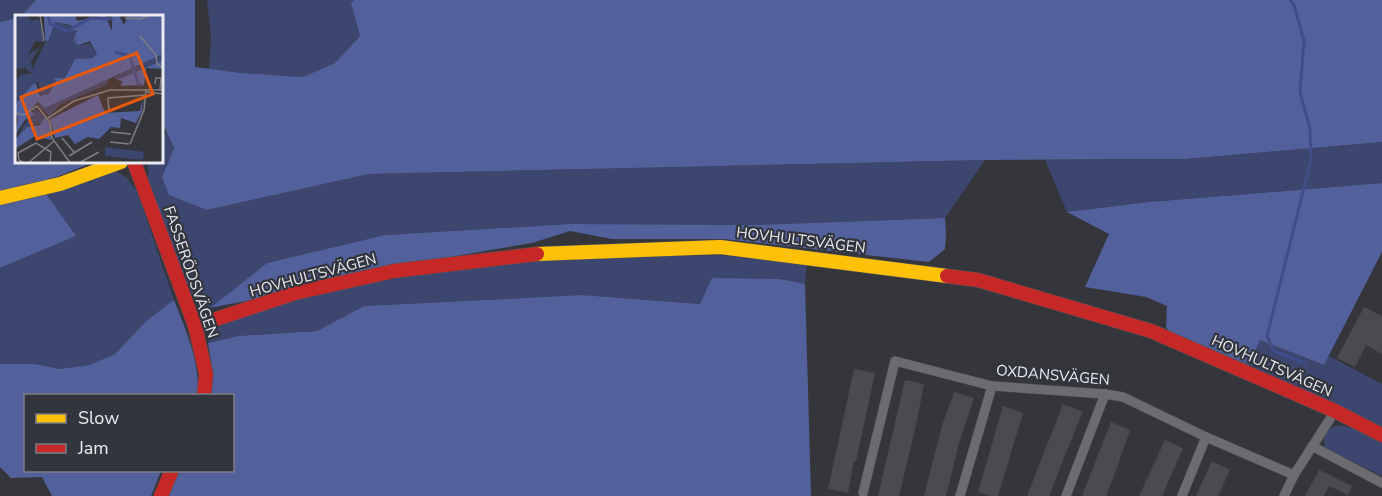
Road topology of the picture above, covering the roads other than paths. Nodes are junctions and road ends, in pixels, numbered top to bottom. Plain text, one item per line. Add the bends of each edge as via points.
1 (115, 164) edge
2 (135, 164) edge
3 (0, 198) edge
4 (195, 326) junction
5 (992, 386) junction
6 (204, 394) edge
7 (1105, 394) junction
8 (1335, 411) junction
9 (1382, 435) edge
10 (1206, 437) junction
11 (1312, 446) junction
12 (172, 472) edge
13 (1294, 475) junction
14 (1382, 483) edge
15 (863, 493) dead end
16 (161, 496) edge
17 (960, 496) edge
18 (1066, 496) edge
19 (1182, 496) edge
20 (1284, 496) edge

1 - 3 street via 60,184
2 - 4 street, FASSERÖDSVÄGEN
4 - 6 street, FASSERÖDSVÄGEN via 206,374
4 - 8 street, HOVHULTSVÄGEN via 295,293 394,271 533,254 720,247 978,280 1151,331
5 - 7 street, OXDANSVÄGEN
5 - 15 street, OXDANSVÄGEN via 895,361
5 - 17 street
7 - 10 street, OXDANSVÄGEN via 1124,397
7 - 18 street
8 - 9 street, HOVHULTSVÄGEN
8 - 11 street
10 - 13 street, OXDANSVÄGEN
10 - 19 street
11 - 13 street
11 - 14 street
12 - 16 street
13 - 20 street

